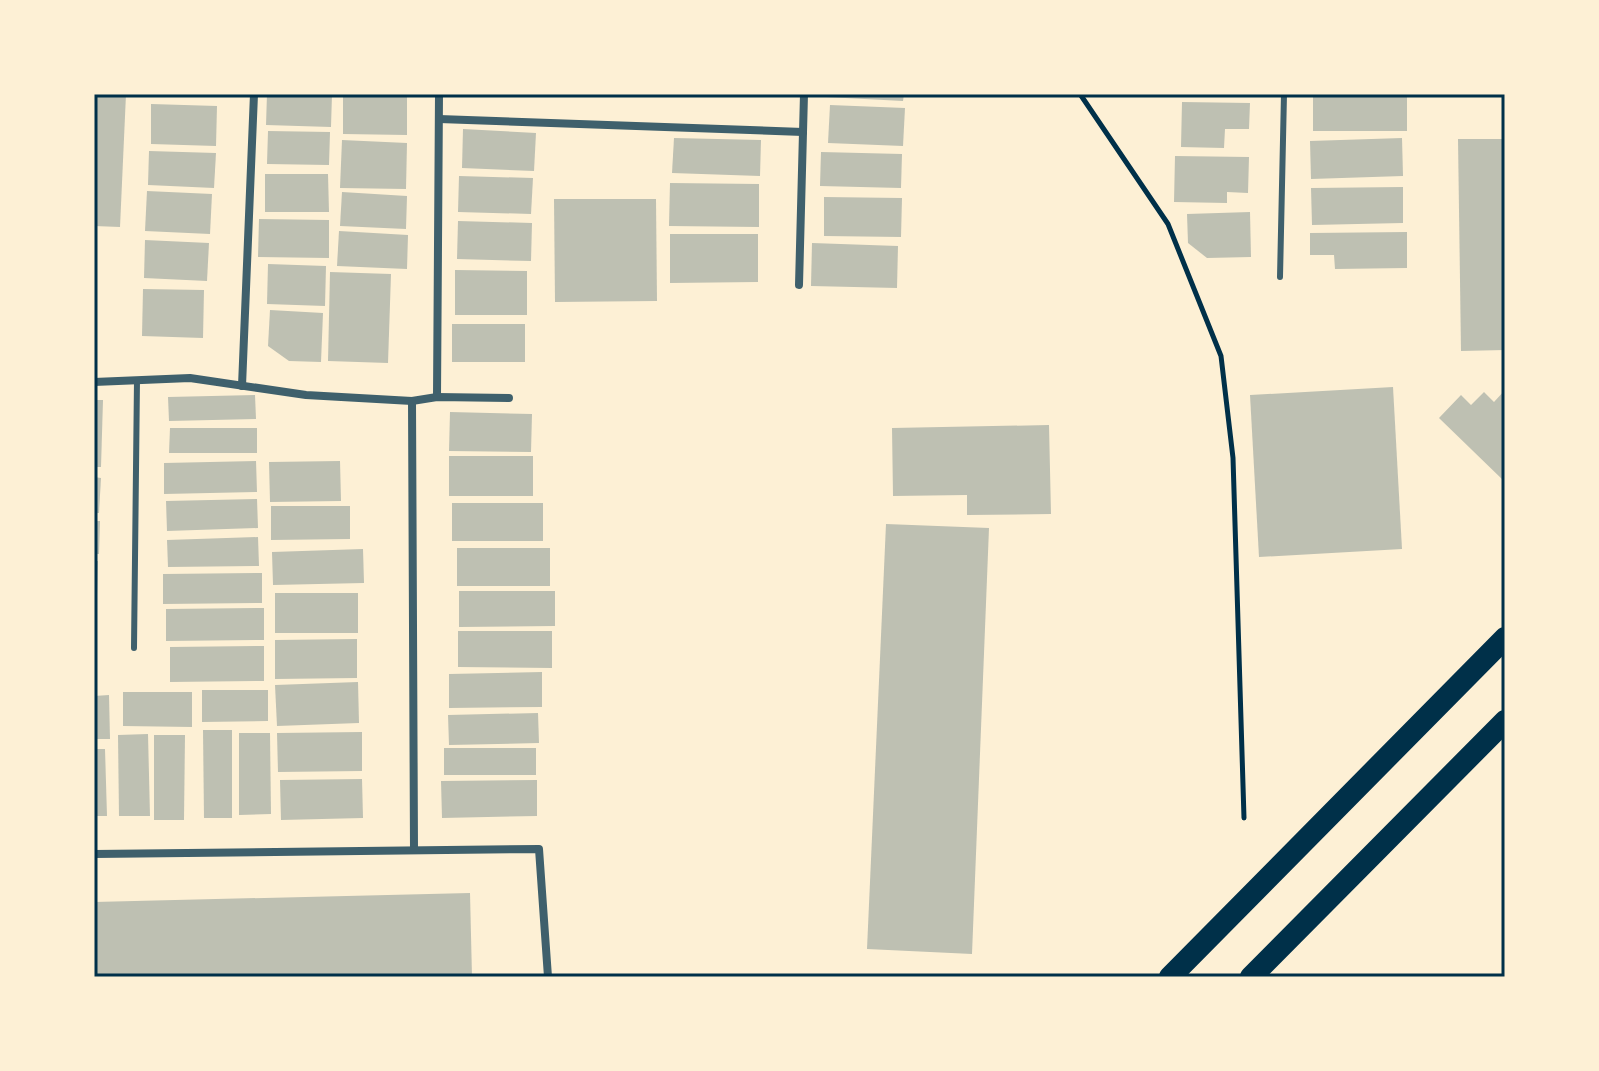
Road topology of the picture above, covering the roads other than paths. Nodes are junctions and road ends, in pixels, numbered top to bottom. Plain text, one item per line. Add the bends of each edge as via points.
1 (254, 94) edge
2 (439, 94) edge
3 (804, 94) edge
4 (1284, 94) edge
5 (439, 119) junction
6 (803, 132) junction
7 (1280, 277) dead end
8 (799, 285) dead end
9 (137, 380) junction
10 (94, 382) edge
11 (242, 386) junction
12 (437, 397) junction
13 (509, 398) dead end
14 (412, 401) junction
15 (1505, 638) edge
16 (134, 648) dead end
17 (1505, 721) edge
18 (414, 850) junction
19 (94, 854) edge
20 (548, 977) edge
21 (1170, 977) edge
22 (1251, 977) edge

1 - 11 street
2 - 5 street
3 - 6 street
4 - 7 lane
5 - 6 street
5 - 12 street
6 - 8 street
9 - 10 street
9 - 11 street via 190,378
9 - 16 lane
11 - 14 street
12 - 13 street
12 - 14 street
14 - 18 street
15 - 21 highway
17 - 22 highway
18 - 19 street
18 - 20 street via 539,849

